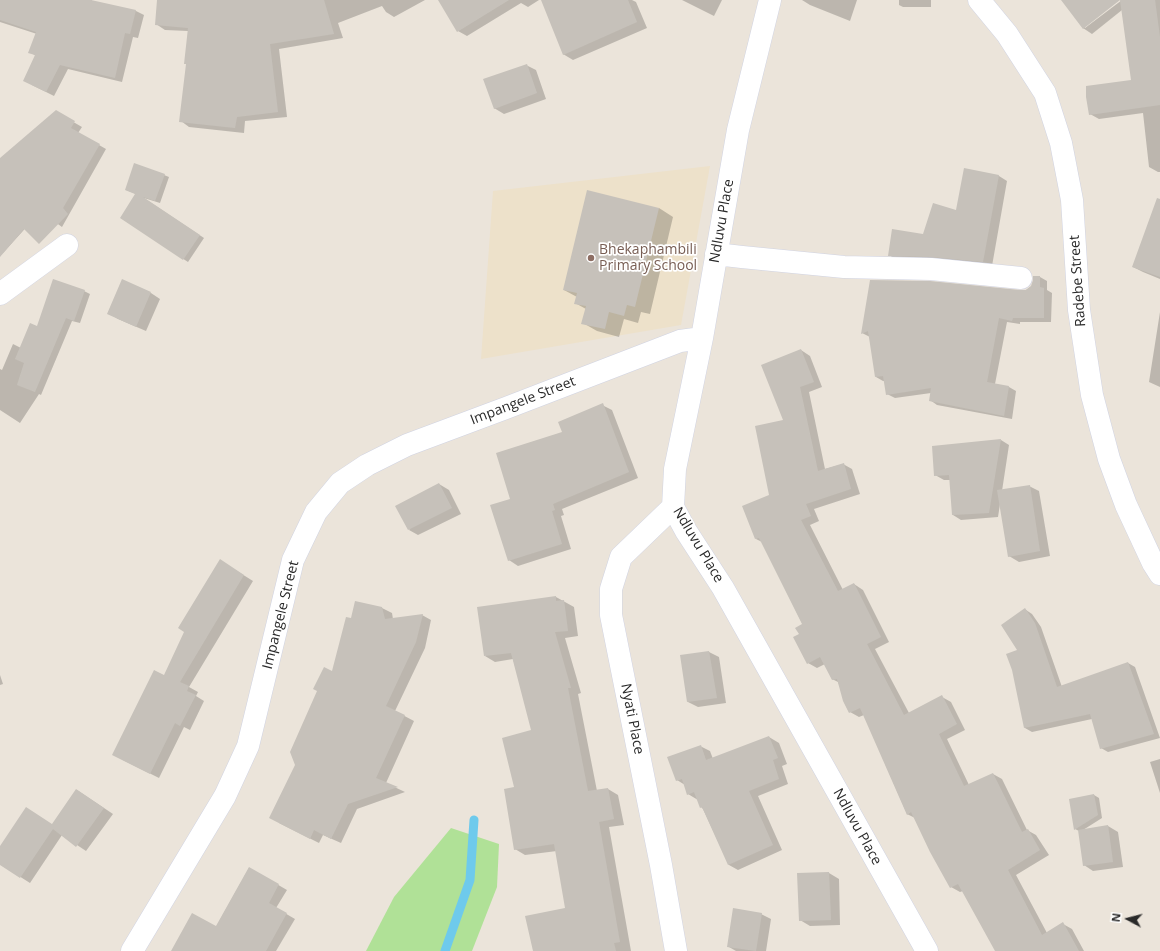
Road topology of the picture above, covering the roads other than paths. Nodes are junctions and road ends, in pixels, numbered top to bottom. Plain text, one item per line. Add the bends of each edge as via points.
1 (770, 0) edge
2 (979, 0) edge
3 (67, 245) dead end
4 (716, 254) junction
5 (1021, 278) dead end
6 (0, 294) edge
7 (702, 338) junction
8 (673, 507) junction
9 (1160, 574) edge
10 (132, 951) edge
11 (676, 951) edge
12 (927, 951) edge

1 - 4 street, Ndluvu Place via 738,130
2 - 9 street, Radebe Street via 1007,34 1046,93 1062,143 1072,200 1079,310 1092,395 1109,459 1126,505
3 - 6 street
4 - 5 street via 844,267 931,269
4 - 7 street, Ndluvu Place
7 - 8 street, Ndluvu Place via 675,469
7 - 10 street, Impangele Street via 680,341 407,445 367,465 340,483 316,512 293,560 248,746 225,796
8 - 11 street, Nyati Place via 621,558 611,589 611,615
8 - 12 street, Ndluvu Place via 727,595

